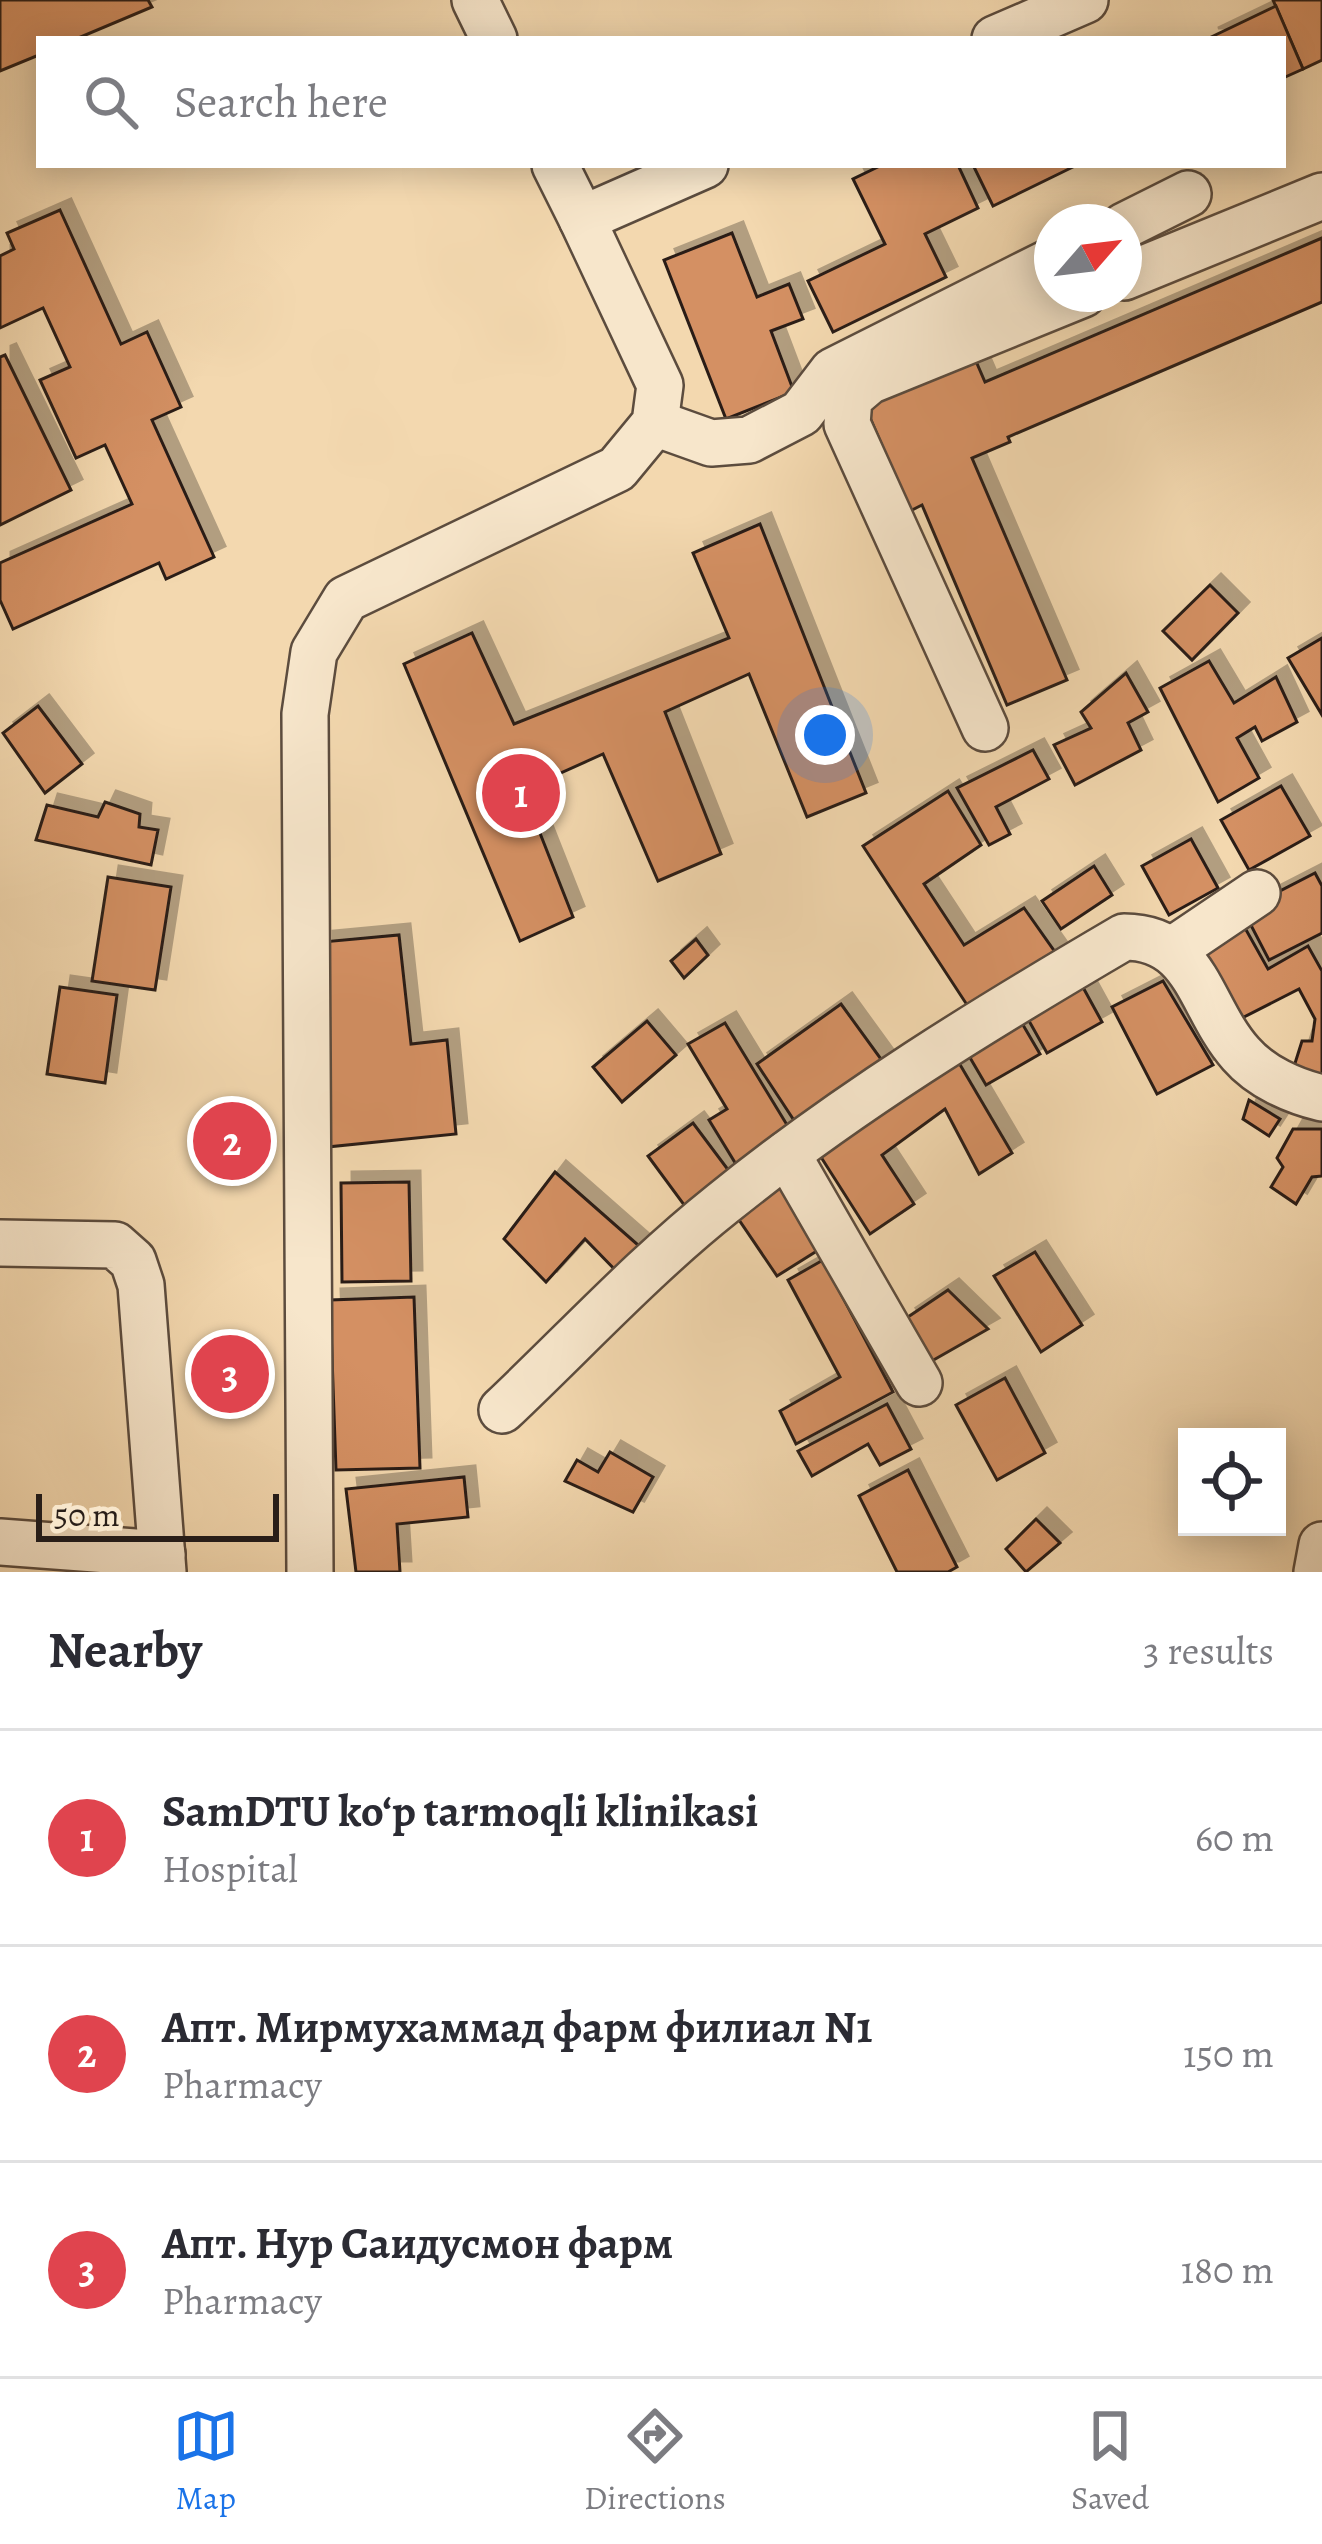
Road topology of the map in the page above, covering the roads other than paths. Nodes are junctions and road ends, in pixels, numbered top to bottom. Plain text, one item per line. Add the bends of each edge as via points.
1 (475, 0) edge
2 (1085, 0) edge
3 (493, 36) edge
4 (1002, 36) edge
5 (556, 168) edge
6 (698, 168) edge
7 (1188, 194) dead end
8 (1322, 196) edge
9 (1142, 217) edge
10 (581, 219) junction
11 (1142, 270) edge
12 (1034, 271) edge
13 (1039, 312) edge
14 (655, 423) junction
15 (986, 728) dead end
16 (1257, 893) dead end
17 (1174, 949) junction
18 (1322, 1098) edge
19 (787, 1154) junction
20 (0, 1243) edge
21 (919, 1383) dead end
22 (502, 1409) dead end
23 (0, 1542) edge
24 (1322, 1545) edge
25 (163, 1563) edge
26 (310, 1572) edge
27 (1317, 1572) edge

1 - 3 street
2 - 4 street
5 - 10 street
6 - 10 street
7 - 9 street
8 - 11 street
10 - 14 street via 660,386
12 - 14 street via 833,371 801,413 749,440 711,443
13 - 15 street via 869,381 849,398 847,424
14 - 26 street via 617,469 346,599 314,652 305,714
16 - 17 street
17 - 18 street via 1241,1054 1266,1075
17 - 19 street via 1154,937 1124,937 932,1048
19 - 21 street
19 - 22 street via 718,1207
20 - 25 street via 115,1245 133,1261
23 - 25 street
24 - 27 street

